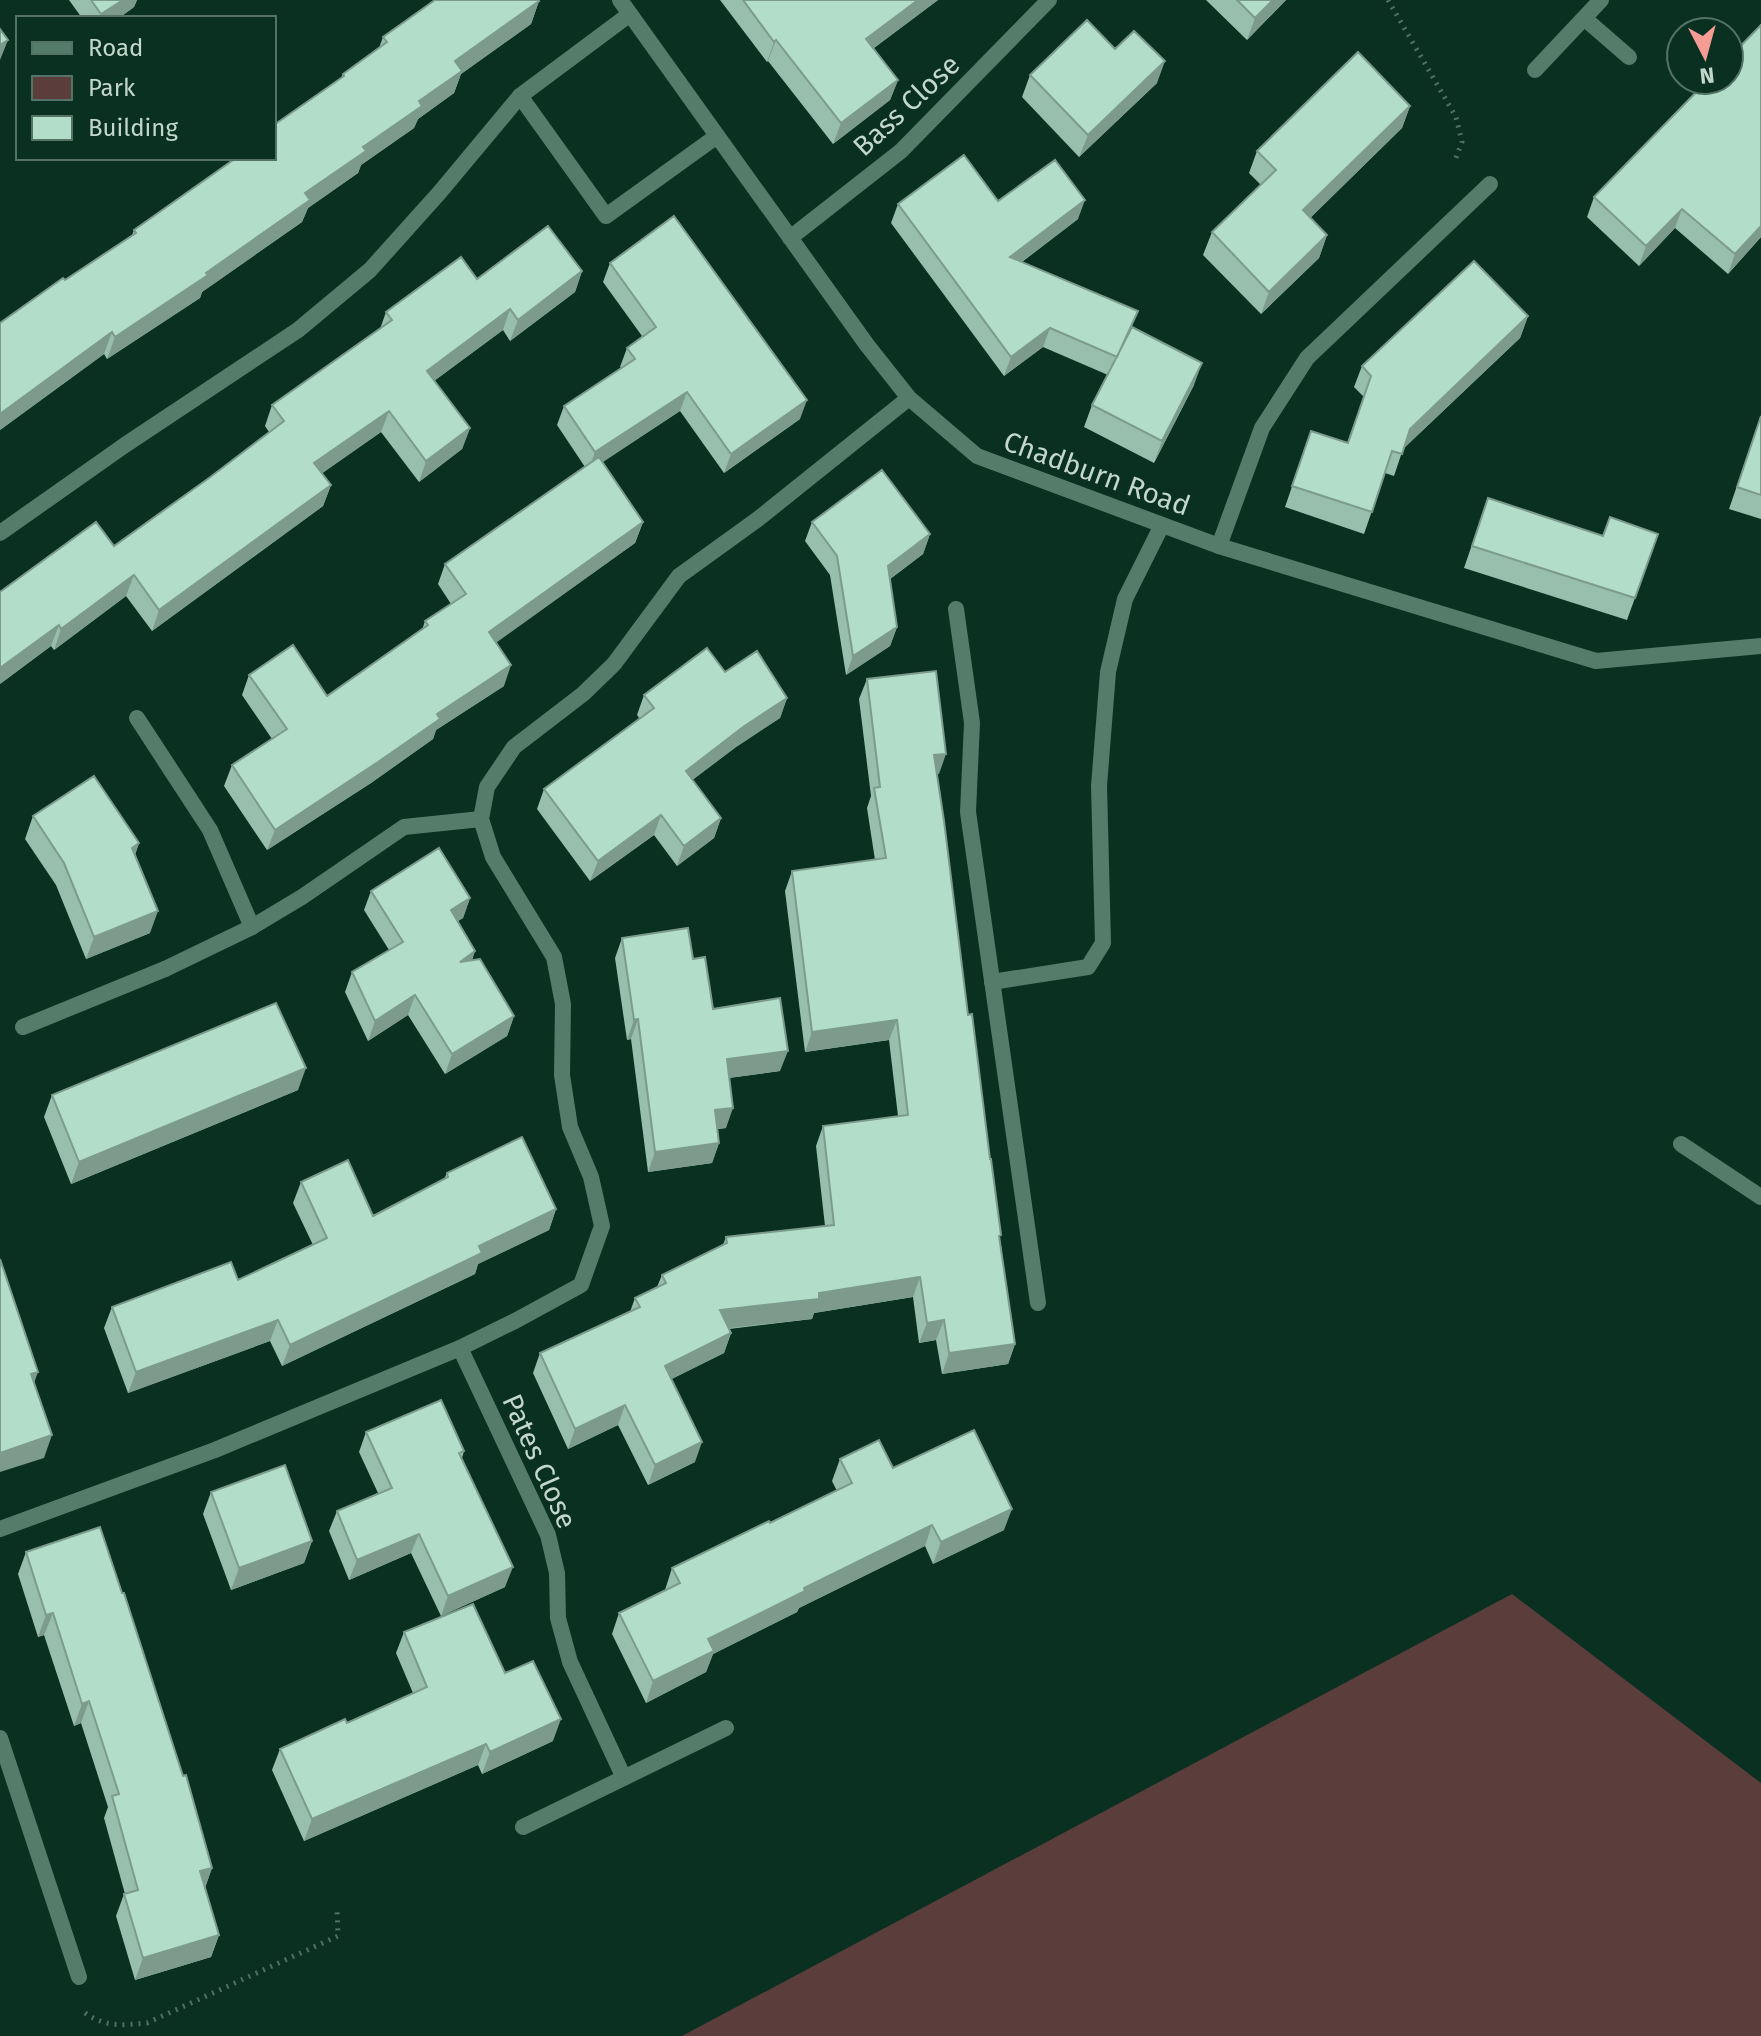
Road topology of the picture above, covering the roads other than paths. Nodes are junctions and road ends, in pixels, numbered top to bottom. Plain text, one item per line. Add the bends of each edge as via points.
1 (1049, 0) edge
2 (1601, 0) edge
3 (625, 7) edge
4 (1584, 18) junction
5 (1629, 57) dead end
6 (1535, 70) dead end
7 (520, 96) junction
8 (717, 136) junction
9 (1490, 184) dead end
10 (790, 238) junction
11 (909, 398) junction
12 (1162, 525) junction
13 (0, 533) edge
14 (1219, 546) junction
15 (956, 609) dead end
16 (1761, 646) edge
17 (137, 718) dead end
18 (481, 819) junction
19 (252, 927) junction
20 (992, 982) junction
21 (23, 1027) dead end
22 (1681, 1144) dead end
23 (1761, 1197) edge
24 (1038, 1303) dead end
25 (460, 1348) junction
26 (0, 1529) edge
27 (726, 1728) dead end
28 (0, 1738) edge
29 (624, 1778) junction
30 (523, 1827) dead end
31 (79, 1977) road end

1 - 10 street, Bass Close via 901,151
2 - 4 street
3 - 7 street
3 - 8 street, Chadburn Road
4 - 5 street
4 - 6 street
7 - 8 street via 606,216
7 - 13 street via 370,270 298,330
8 - 10 street, Chadburn Road
9 - 14 street via 1307,358 1262,428
10 - 11 street, Chadburn Road
11 - 12 street, Chadburn Road via 977,456
11 - 18 street via 679,576 614,664 514,747 487,787
12 - 14 street, Chadburn Road
12 - 20 street via 1125,599 1108,672 1099,786 1103,943 1088,967
14 - 16 street, Chadburn Road via 1596,661
15 - 20 street via 972,723 968,812
17 - 19 street via 210,830
18 - 19 street via 404,827
18 - 25 street via 493,857 554,957 563,1004 562,1075 570,1127 591,1177 602,1226 581,1285
19 - 21 street
20 - 24 street
22 - 23 street
25 - 26 street via 215,1450
25 - 29 street, Pates Close via 548,1535 557,1573 558,1618 570,1662
27 - 29 street
28 - 31 street
29 - 30 street

